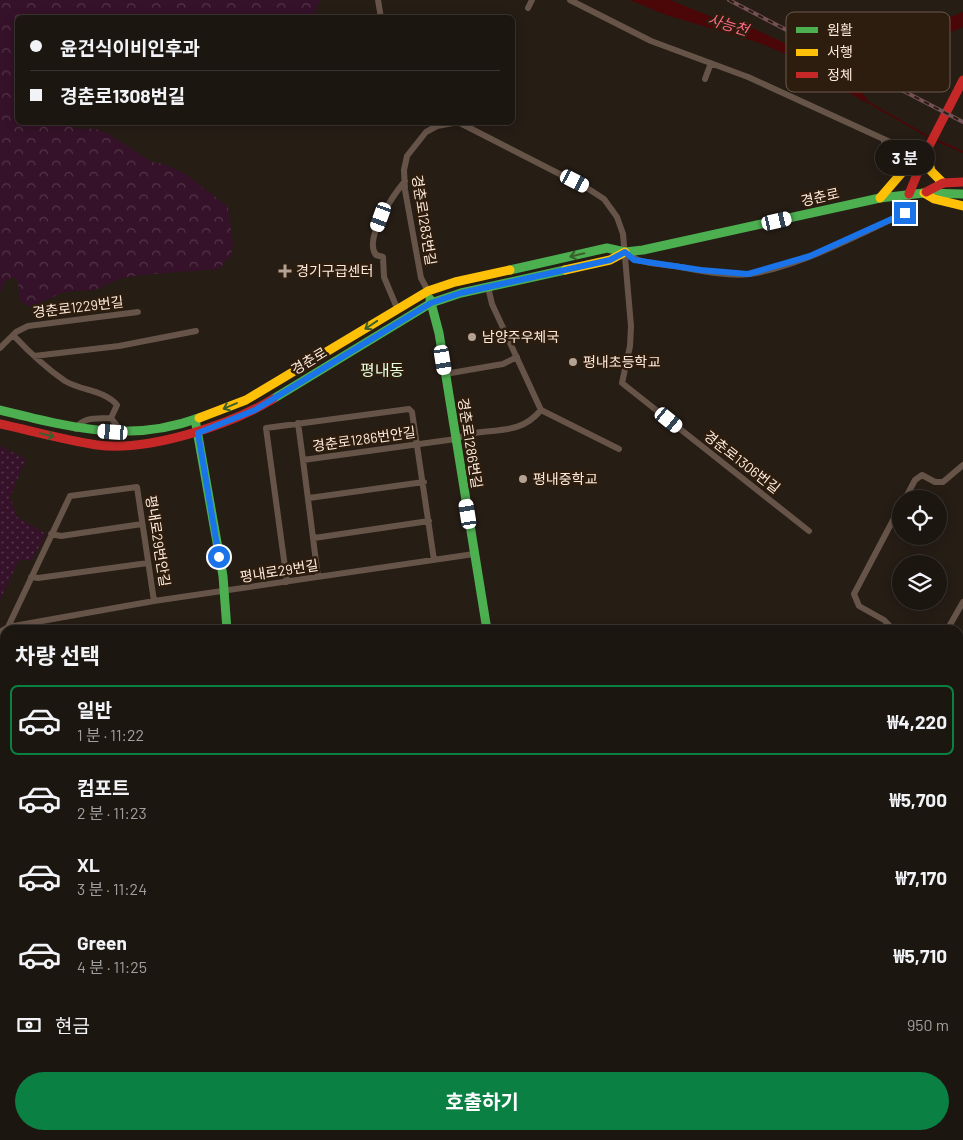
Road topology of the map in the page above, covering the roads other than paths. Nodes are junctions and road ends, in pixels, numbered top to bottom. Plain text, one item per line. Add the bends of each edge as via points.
1 (378, 0) edge
2 (532, 0) edge
3 (570, 0) edge
4 (528, 8) dead end
5 (380, 15) edge
6 (711, 63) junction
7 (705, 80) dead end
8 (963, 80) edge
9 (442, 125) edge
10 (464, 125) edge
11 (868, 132) junction
12 (929, 147) junction
13 (907, 167) junction
14 (405, 181) junction
15 (942, 182) junction
16 (963, 182) edge
17 (924, 193) junction
18 (909, 194) junction
19 (963, 194) edge
20 (880, 198) junction
21 (963, 206) edge
22 (625, 252) junction
23 (488, 287) junction
24 (428, 291) junction
25 (431, 303) junction
26 (397, 308) junction
27 (138, 312) dead end
28 (196, 331) dead end
29 (14, 335) junction
30 (0, 348) edge
31 (34, 356) junction
32 (517, 357) junction
33 (446, 374) junction
34 (0, 410) edge
35 (541, 410) junction
36 (111, 418) junction
37 (195, 419) junction
38 (298, 423) junction
39 (0, 424) edge
40 (76, 429) junction
41 (122, 432) junction
42 (198, 433) junction
43 (456, 439) junction
44 (418, 444) junction
45 (619, 449) dead end
46 (303, 460) junction
47 (963, 466) edge
48 (424, 482) junction
49 (910, 490) edge
50 (309, 498) junction
51 (429, 521) junction
52 (892, 522) edge
53 (142, 524) junction
54 (809, 531) dead end
55 (51, 534) junction
56 (314, 538) junction
57 (474, 554) junction
58 (434, 560) junction
59 (148, 562) junction
60 (31, 577) junction
61 (318, 577) junction
62 (287, 582) junction
63 (224, 592) junction
64 (154, 601) junction
65 (963, 602) edge
66 (9, 625) edge
67 (19, 625) edge
68 (227, 625) edge
69 (486, 625) edge
70 (889, 625) edge
71 (950, 625) edge

1 - 5 street
2 - 4 street
3 - 6 street via 652,41
6 - 7 street
6 - 11 street
8 - 12 main road
9 - 14 street, 경춘로1283번길 via 426,132 407,156
10 - 22 street via 604,199 617,217
11 - 12 street via 912,152
11 - 13 street via 896,151
12 - 13 main road
12 - 15 main road via 928,167
12 - 18 main road
13 - 20 main road
14 - 24 street, 경춘로1283번길 via 421,278
14 - 26 street via 381,217 373,245 376,254 383,257 384,277
15 - 16 main road
15 - 17 main road
17 - 18 main road, 경춘로
17 - 19 main road, 경춘로
17 - 21 main road via 934,199
18 - 20 main road, 경춘로
18 - 22 street via 905,213 819,252 748,274 634,260
20 - 22 main road, 경춘로
22 - 23 main road, 경춘로 via 610,260
22 -> 24 main road, 경춘로 via 607,248
22 - 54 street, 경춘로1306번길 via 632,326 622,384
23 - 25 main road, 경춘로
23 - 32 street via 492,304
24 - 25 main road, 경춘로1286번길
24 - 26 main road, 경춘로
25 - 33 main road, 경춘로1286번길
25 - 42 main road, 경춘로 via 255,410
26 -> 37 main road, 경춘로 via 246,400
27 - 29 street, 경춘로1229번길 via 28,326
28 - 31 street via 119,346
29 - 30 street, 경춘로1229번길
29 - 31 street
31 - 36 street via 67,382 112,398 118,405
32 - 33 street via 503,364
32 - 35 street
33 - 43 main road, 경춘로1286번길
34 - 40 main road, 경춘로
35 - 43 street, 경춘로1286번안길 via 526,425
35 - 45 street
36 - 40 street via 85,419 78,423
36 - 41 street
37 - 41 main road, 경춘로
37 - 42 main road
38 - 44 street via 409,409
38 - 46 street
38 - 62 street via 266,428
39 -> 42 main road, 경춘로 via 99,445 133,444
40 - 41 main road, 경춘로
42 - 63 main road
43 - 44 street, 경춘로1286번안길
43 - 57 main road, 경춘로1286번길
44 - 46 street, 경춘로1286번안길
44 - 48 street
46 - 50 street, 경춘로1286번안길
47 - 49 street via 943,482 935,482 922,475
48 - 50 street
48 - 51 street
50 - 56 street, 경춘로1286번안길
51 - 56 street
51 - 58 street
52 - 70 street via 854,594 859,606
53 - 55 street via 61,536
53 - 55 street, 평내로29번안길 via 137,487 70,496
53 - 59 street, 평내로29번안길
55 - 60 street, 평내로29번안길
56 - 61 street, 경춘로1286번안길
57 - 58 street, 평내로29번길
57 - 69 main road, 경춘로1286번길
58 - 61 street, 평내로29번길
59 - 60 street
59 - 64 street, 평내로29번안길
60 - 66 street, 평내로29번안길
61 - 62 street, 평내로29번길
62 - 63 street, 평내로29번길
63 - 64 street, 평내로29번길
63 - 68 main road
64 - 67 street, 평내로29번길
65 - 71 street

